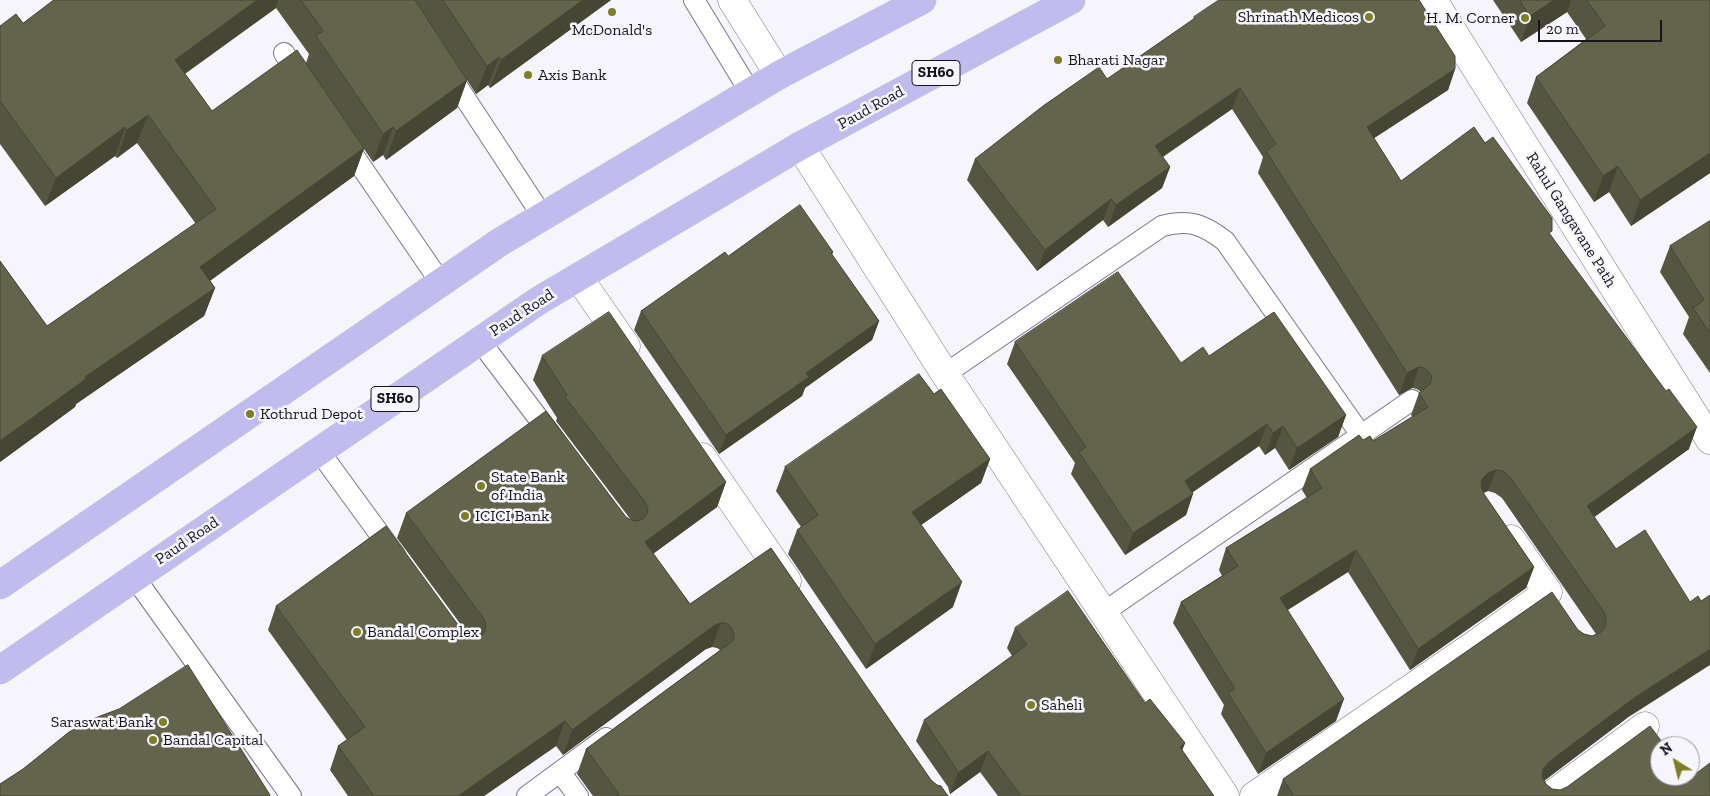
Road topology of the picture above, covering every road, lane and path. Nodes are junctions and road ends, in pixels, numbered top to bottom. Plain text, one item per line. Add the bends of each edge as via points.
1 (694, 0) edge
2 (732, 0) edge
3 (922, 0) edge
4 (1071, 0) edge
5 (1433, 0) edge
6 (284, 53) dead end
7 (439, 58) edge
8 (779, 75) junction
9 (750, 92) junction
10 (312, 94) edge
11 (334, 127) edge
12 (800, 146) junction
13 (543, 217) junction
14 (579, 278) junction
15 (441, 283) junction
16 (480, 341) junction
17 (641, 368) edge
18 (945, 374) junction
19 (1412, 400) dead end
20 (686, 434) edge
21 (1361, 435) junction
22 (1710, 440) edge
23 (319, 451) junction
24 (567, 456) edge
25 (1500, 522) edge
26 (406, 570) edge
27 (135, 578) junction
28 (0, 585) edge
29 (799, 598) edge
30 (1104, 612) junction
31 (0, 670) edge
32 (624, 724) edge
33 (1645, 726) dead end
34 (560, 772) junction
35 (291, 796) edge
36 (527, 796) edge
37 (578, 796) edge
38 (1225, 796) edge
39 (1254, 796) edge
40 (1550, 796) edge

1 - 9 lane
2 - 8 street
3 - 8 main road
4 - 12 main road, Paud Road / SH60
5 - 22 street, Rahul Gangavane Path
6 - 10 lane
7 - 13 lane
8 - 9 main road
9 - 13 main road
11 - 15 lane
12 - 14 main road, Paud Road / SH60
12 - 18 street
13 - 15 main road
14 - 16 main road, Paud Road / SH60 via 538,301
14 - 17 street
15 - 28 main road
16 - 23 main road, Paud Road / SH60
16 - 24 lane
18 - 21 lane via 1162,226 1179,222 1195,224 1211,230 1225,241
18 - 30 street
19 - 21 lane
20 - 29 street
21 - 30 lane
23 - 26 lane
23 - 27 main road, Paud Road / SH60
25 - 39 street via 1555,603 1466,650
27 - 31 main road, Paud Road / SH60
27 - 35 lane
30 - 38 street
32 - 34 lane
33 - 40 street
34 - 36 lane
34 - 37 lane

